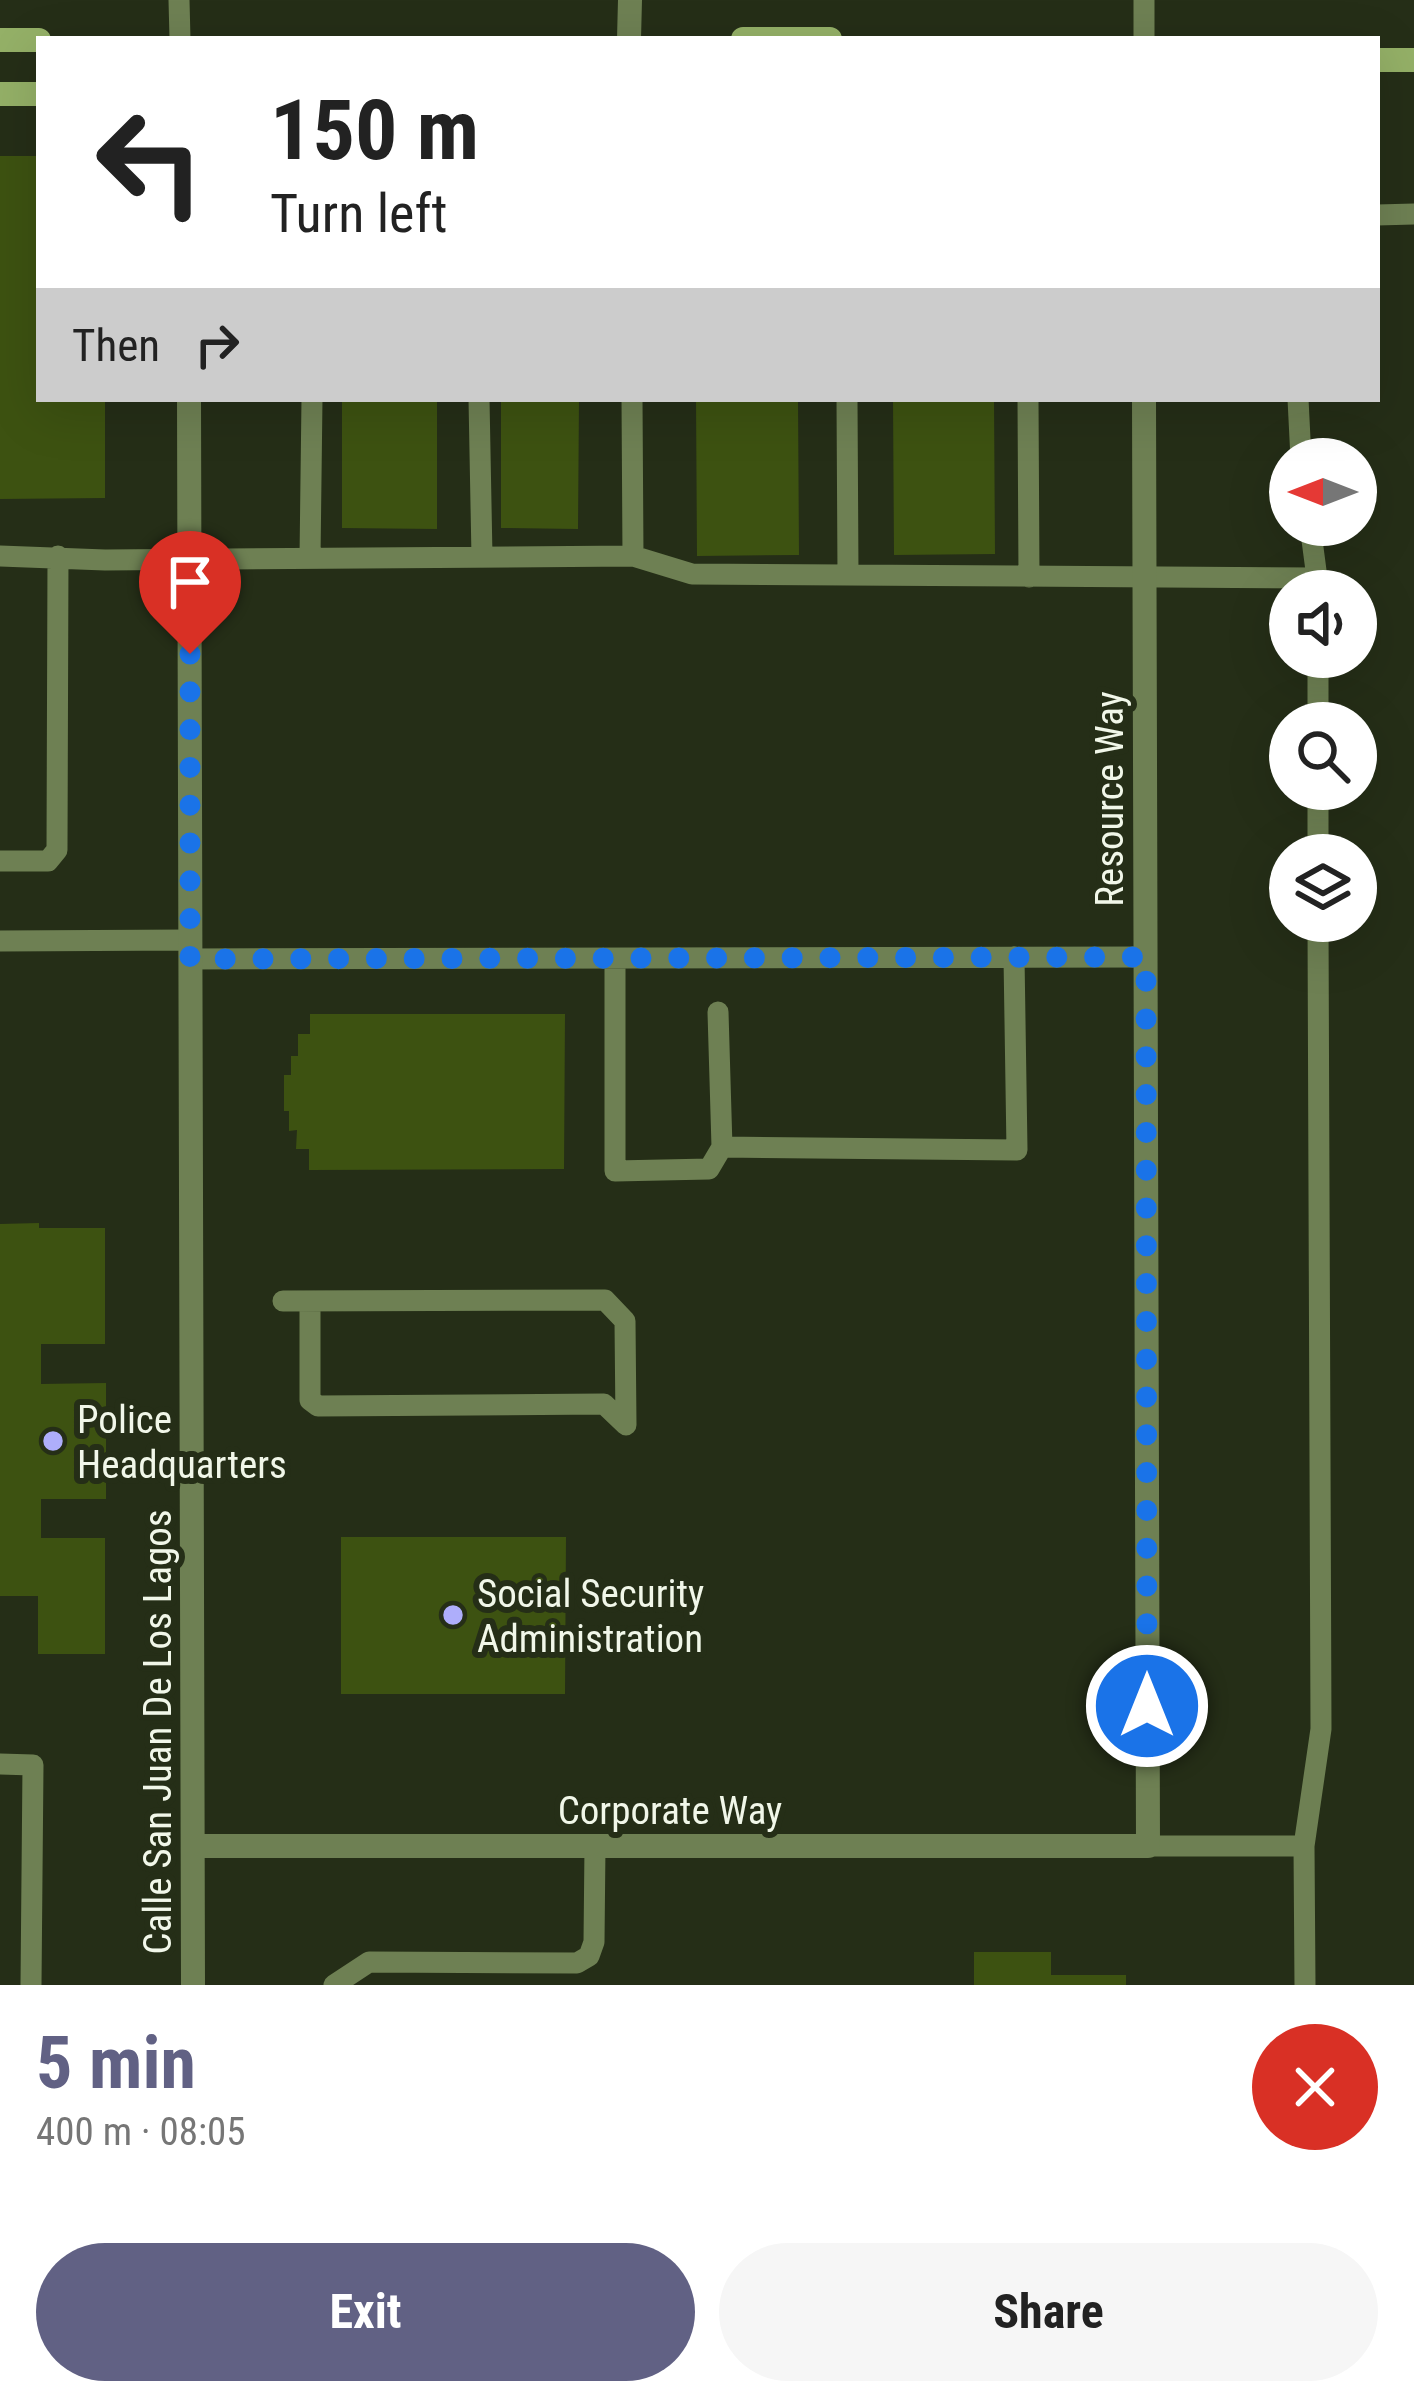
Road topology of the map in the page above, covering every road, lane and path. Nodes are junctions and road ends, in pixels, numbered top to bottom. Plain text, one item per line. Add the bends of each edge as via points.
1 (179, 0) edge
2 (630, 0) edge
3 (1144, 0) edge
4 (180, 36) edge
5 (629, 36) edge
6 (1144, 36) edge
7 (0, 40) edge
8 (36, 40) edge
9 (1414, 59) edge
10 (1380, 60) edge
11 (0, 94) edge
12 (36, 94) edge
13 (1380, 214) edge
14 (1414, 214) edge
15 (189, 402) edge
16 (312, 402) edge
17 (478, 402) edge
18 (632, 402) edge
19 (847, 402) edge
20 (1028, 402) edge
21 (1144, 402) edge
22 (1298, 402) edge
23 (1300, 438) edge
24 (0, 556) edge
25 (58, 556) junction
26 (633, 556) junction
27 (482, 557) junction
28 (310, 558) junction
29 (189, 559) junction
30 (848, 575) junction
31 (1029, 578) junction
32 (1145, 579) junction
33 (1269, 583) edge
34 (0, 861) edge
35 (0, 941) edge
36 (1318, 942) edge
37 (190, 949) junction
38 (1014, 957) junction
39 (1146, 957) junction
40 (615, 959) junction
41 (718, 1012) dead end
42 (722, 1147) junction
43 (283, 1301) dead end
44 (310, 1301) junction
45 (0, 1764) edge
46 (193, 1846) junction
47 (595, 1846) junction
48 (1148, 1846) junction
49 (1304, 1846) junction
50 (31, 1985) edge
51 (194, 1985) edge
52 (334, 1985) edge
53 (1305, 1985) edge

1 - 4 lane
2 - 5 street
3 - 6 lane
7 - 8 main road
9 - 10 main road
11 - 12 main road
13 - 14 lane
15 - 29 street, Calle San Juan De Los Lagos
16 - 28 lane
17 - 27 lane
18 - 26 lane
19 - 30 lane
20 - 31 lane
21 - 32 street, Resource Way
22 - 23 lane
24 - 25 lane
25 - 29 lane
25 - 34 lane via 57,850 48,861
26 - 27 lane
26 - 30 lane via 692,574
27 - 28 lane
28 - 29 lane
29 - 37 street, Calle San Juan De Los Lagos
30 - 31 lane
31 - 32 lane
32 - 33 lane
32 - 39 street, Resource Way
35 - 37 lane
36 - 49 lane via 1321,1729
37 - 40 lane
37 - 46 street, Calle San Juan De Los Lagos
38 - 39 lane
38 - 40 lane
38 - 42 lane via 1017,1150
39 - 48 street, Resource Way
40 - 42 lane via 615,1172 709,1169
41 - 42 lane
43 - 44 lane
44 - 44 lane via 605,1300 626,1321 626,1425 604,1404 318,1406 310,1400
45 - 50 lane via 33,1765
46 - 47 street, Corporate Way
46 - 51 street, Calle San Juan De Los Lagos
47 - 48 street, Corporate Way
47 - 52 lane via 594,1942 577,1963 369,1962
48 - 49 lane
49 - 53 lane

